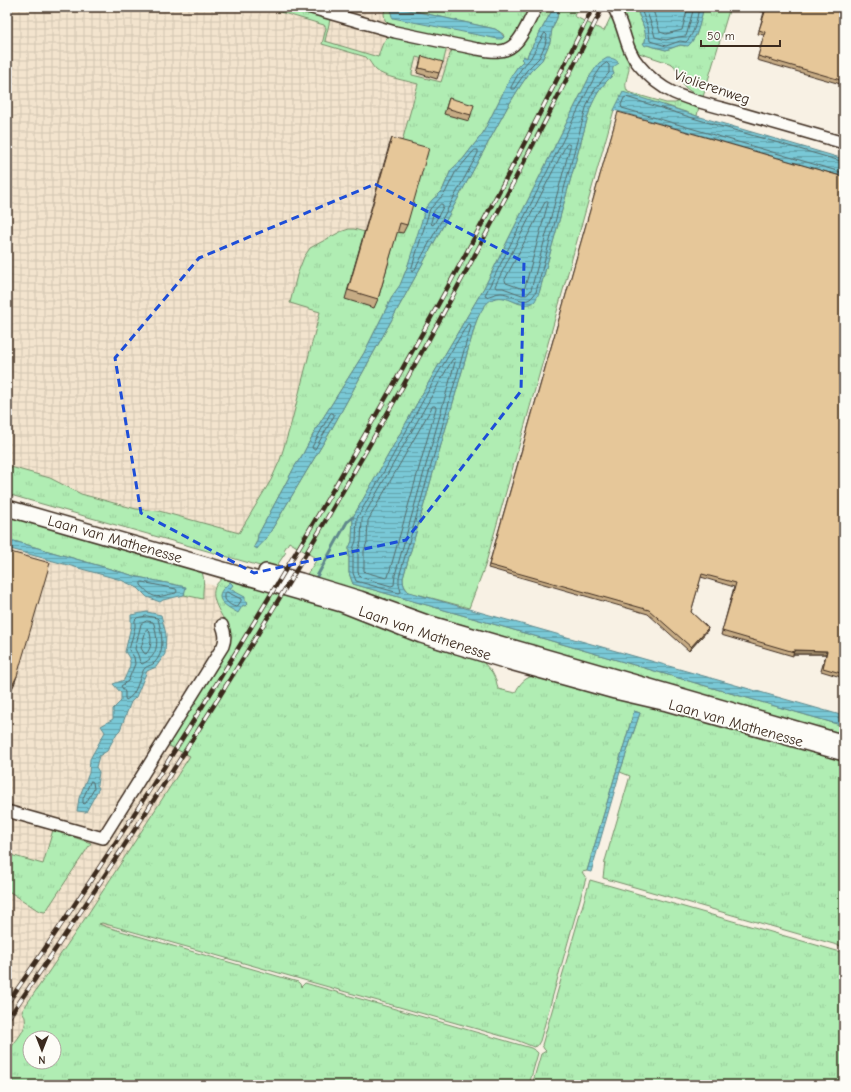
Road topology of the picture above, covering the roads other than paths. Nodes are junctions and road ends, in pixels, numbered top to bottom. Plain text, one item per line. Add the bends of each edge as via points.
1 (308, 7) edge
2 (537, 7) edge
3 (613, 7) edge
4 (844, 143) edge
5 (7, 497) edge
6 (7, 508) edge
7 (222, 625) dead end
8 (844, 742) edge
9 (844, 753) edge
10 (7, 811) edge

1 - 2 street via 395,32 490,51 501,51 517,42
3 - 4 street, Violierenweg via 632,57 664,88 701,102
5 - 8 street, Laan van Mathenesse via 360,599 428,623
6 - 9 street, Laan van Mathenesse via 342,604 421,635 507,661
7 - 10 street via 225,634 223,646 103,838

